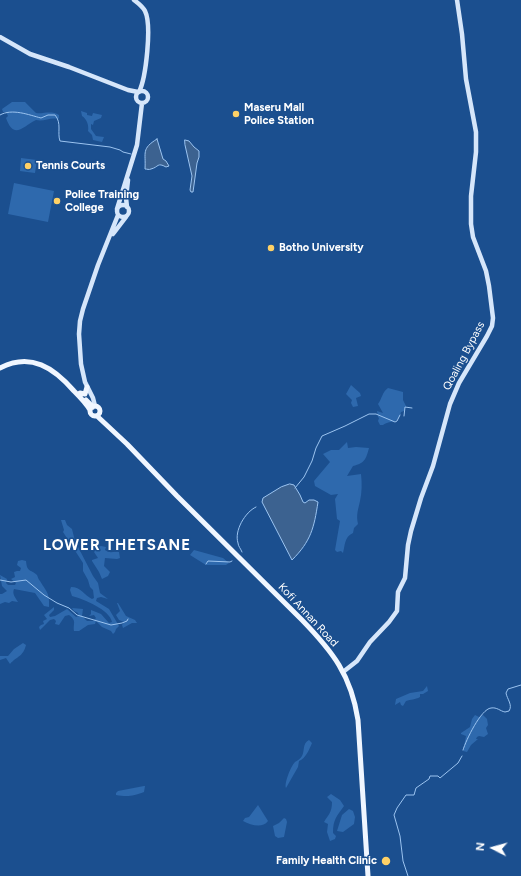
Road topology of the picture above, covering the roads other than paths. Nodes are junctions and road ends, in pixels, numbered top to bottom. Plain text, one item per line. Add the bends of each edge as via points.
1 (134, 0) edge
2 (457, 0) edge
3 (0, 37) edge
4 (143, 82) junction
5 (128, 90) junction
6 (138, 92) junction
7 (146, 92) junction
8 (136, 99) junction
9 (142, 103) junction
10 (140, 118) junction
11 (129, 168) junction
12 (128, 207) junction
13 (118, 212) junction
14 (126, 217) junction
15 (100, 260) junction
16 (81, 359) junction
17 (0, 368) edge
18 (69, 385) junction
19 (87, 387) junction
20 (80, 393) junction
21 (96, 410) junction
22 (344, 672) junction
23 (368, 876) edge

1 - 4 main road via 145,11 148,20
2 - 22 main road, Qoaling Bypass via 476,137 471,224 473,237 486,271 492,326 459,383 450,404 411,531 405,578 398,592 398,611
3 - 5 main road via 30,54
4 - 6 main road
4 - 7 main road
5 - 6 main road
5 - 8 main road
6 - 7 main road
6 - 8 main road
7 - 9 main road via 148,99
8 - 9 main road
8 - 10 main road
9 - 10 main road
10 - 11 main road via 137,145
11 - 12 main road via 126,198
11 - 13 main road
12 - 13 main road via 122,205
12 - 14 main road via 130,212
13 - 14 main road via 121,217
13 - 15 main road
14 - 15 main road via 115,230
15 - 16 main road via 80,321
16 - 19 main road
16 - 21 main road via 87,382 96,399
17 - 18 main road, Kofi Annan Road via 12,363 35,363 53,371
18 - 20 main road, Kofi Annan Road
18 - 21 main road, Kofi Annan Road
19 - 20 main road via 85,394
19 - 21 main road
20 - 21 main road, Kofi Annan Road
21 - 22 main road, Kofi Annan Road via 310,628
22 - 23 main road, Kofi Annan Road via 355,704 360,737

